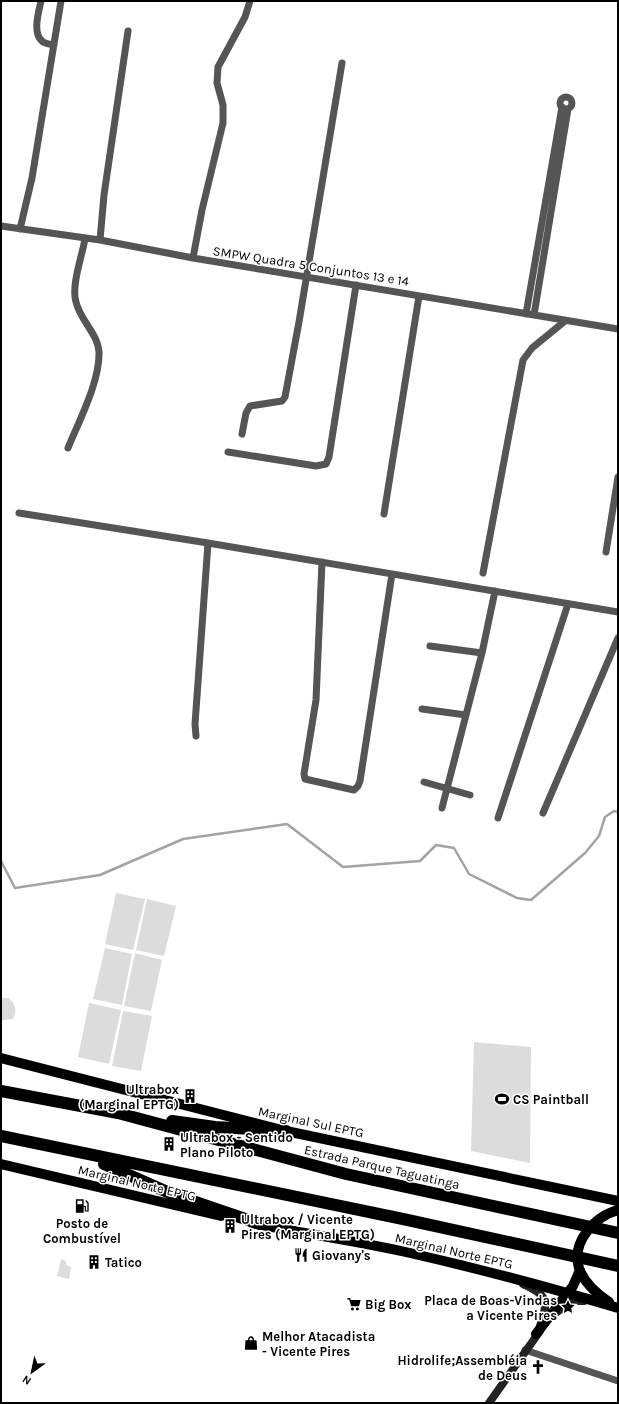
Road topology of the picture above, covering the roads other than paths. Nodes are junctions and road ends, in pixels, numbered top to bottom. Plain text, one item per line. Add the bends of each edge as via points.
1 (41, 1) edge
2 (61, 1) edge
3 (250, 1) edge
4 (128, 31) dead end
5 (54, 45) junction
6 (342, 63) dead end
7 (565, 108) dead end
8 (1, 226) edge
9 (20, 229) junction
10 (85, 239) junction
11 (100, 240) junction
12 (193, 258) junction
13 (540, 258) junction
14 (306, 276) junction
15 (356, 285) junction
16 (419, 296) junction
17 (526, 314) junction
18 (534, 315) junction
19 (565, 321) junction
20 (618, 329) edge
21 (242, 434) dead end
22 (68, 448) dead end
23 (228, 452) dead end
24 (618, 477) edge
25 (19, 513) dead end
26 (384, 514) dead end
27 (208, 543) junction
28 (606, 552) dead end
29 (322, 562) junction
30 (483, 573) dead end
31 (392, 574) junction
32 (494, 591) junction
33 (568, 604) junction
34 (618, 612) edge
35 (618, 638) edge
36 (430, 646) dead end
37 (482, 653) junction
38 (422, 709) dead end
39 (466, 715) junction
40 (196, 736) dead end
41 (424, 782) dead end
42 (447, 788) junction
43 (470, 794) dead end
44 (442, 808) dead end
45 (543, 813) dead end
46 (498, 818) dead end
47 (1, 1058) edge
48 (1, 1084) edge
49 (1, 1091) edge
50 (36, 1098) junction
51 (118, 1113) junction
52 (286, 1131) junction
53 (1, 1136) edge
54 (85, 1155) junction
55 (1, 1164) edge
56 (618, 1201) edge
57 (618, 1210) edge
58 (260, 1224) junction
59 (618, 1233) edge
60 (618, 1266) edge
61 (580, 1270) junction
62 (506, 1276) junction
63 (567, 1293) junction
64 (598, 1302) junction
65 (618, 1308) edge
66 (536, 1334) junction
67 (525, 1350) junction
68 (618, 1381) edge
69 (489, 1403) edge

1 - 5 street via 38,36 44,42
2 - 5 street
3 - 12 street via 242,23 218,67 217,79 223,105 223,122
4 - 11 street via 105,187
5 - 9 street via 32,178
6 - 14 street
7 - 13 street
8 - 9 street, SMPW Quadra 5 Conjuntos 13 e 14
9 - 10 street, SMPW Quadra 5 Conjuntos 13 e 14
10 - 11 street, SMPW Quadra 5 Conjuntos 13 e 14
10 - 22 street via 75,301 96,342 99,357 91,390
11 - 12 street, SMPW Quadra 5 Conjuntos 13 e 14
12 - 14 street, SMPW Quadra 5 Conjuntos 13 e 14
13 - 17 street
13 - 18 street
14 - 15 street, SMPW Quadra 5 Conjuntos 13 e 14
14 - 21 street via 285,397 282,402 250,406
15 - 16 street, SMPW Quadra 5 Conjuntos 13 e 14
15 - 23 street via 330,457 326,464 316,466
16 - 17 street, SMPW Quadra 5 Conjuntos 13 e 14
16 - 26 street
17 - 18 street, SMPW Quadra 5 Conjuntos 13 e 14
18 - 19 street, SMPW Quadra 5 Conjuntos 13 e 14
19 - 20 street, SMPW Quadra 5 Conjuntos 13 e 14
19 - 30 street via 532,348 523,360
24 - 28 street
25 - 27 street
27 - 29 street
27 - 40 street via 194,728
29 - 31 street
29 - 31 street via 316,700 304,774 305,779 312,782 354,790 360,781
31 - 32 street
32 - 33 street
32 - 37 street
33 - 34 street
33 - 46 street
35 - 45 street
36 - 37 street
37 - 39 street
38 - 39 street
39 - 42 street
41 - 42 street
42 - 43 street
42 - 44 street
47 - 52 main road, Marginal Sul EPTG
48 - 50 highway
49 - 50 highway, Estrada Parque Taguatinga
50 - 51 highway, Estrada Parque Taguatinga
51 - 52 highway via 215,1127
51 - 59 highway, Estrada Parque Taguatinga via 346,1174
52 - 56 main road, Marginal Sul EPTG
53 - 54 highway
54 - 58 highway via 172,1194
54 - 60 highway via 403,1218
55 - 58 main road, Marginal Norte EPTG
57 - 61 main road via 599,1219 588,1229 578,1254
58 - 62 main road, Marginal Norte EPTG via 410,1253
61 - 63 main road
61 - 65 main road via 599,1296
62 - 63 main road, Marginal Norte EPTG
62 - 66 main road via 544,1297 545,1311
63 - 64 main road, Marginal Norte EPTG
63 - 66 main road
64 - 65 main road, Marginal Norte EPTG
64 - 66 main road via 577,1300 566,1304
66 - 67 main road
67 - 68 street
67 - 69 main road

